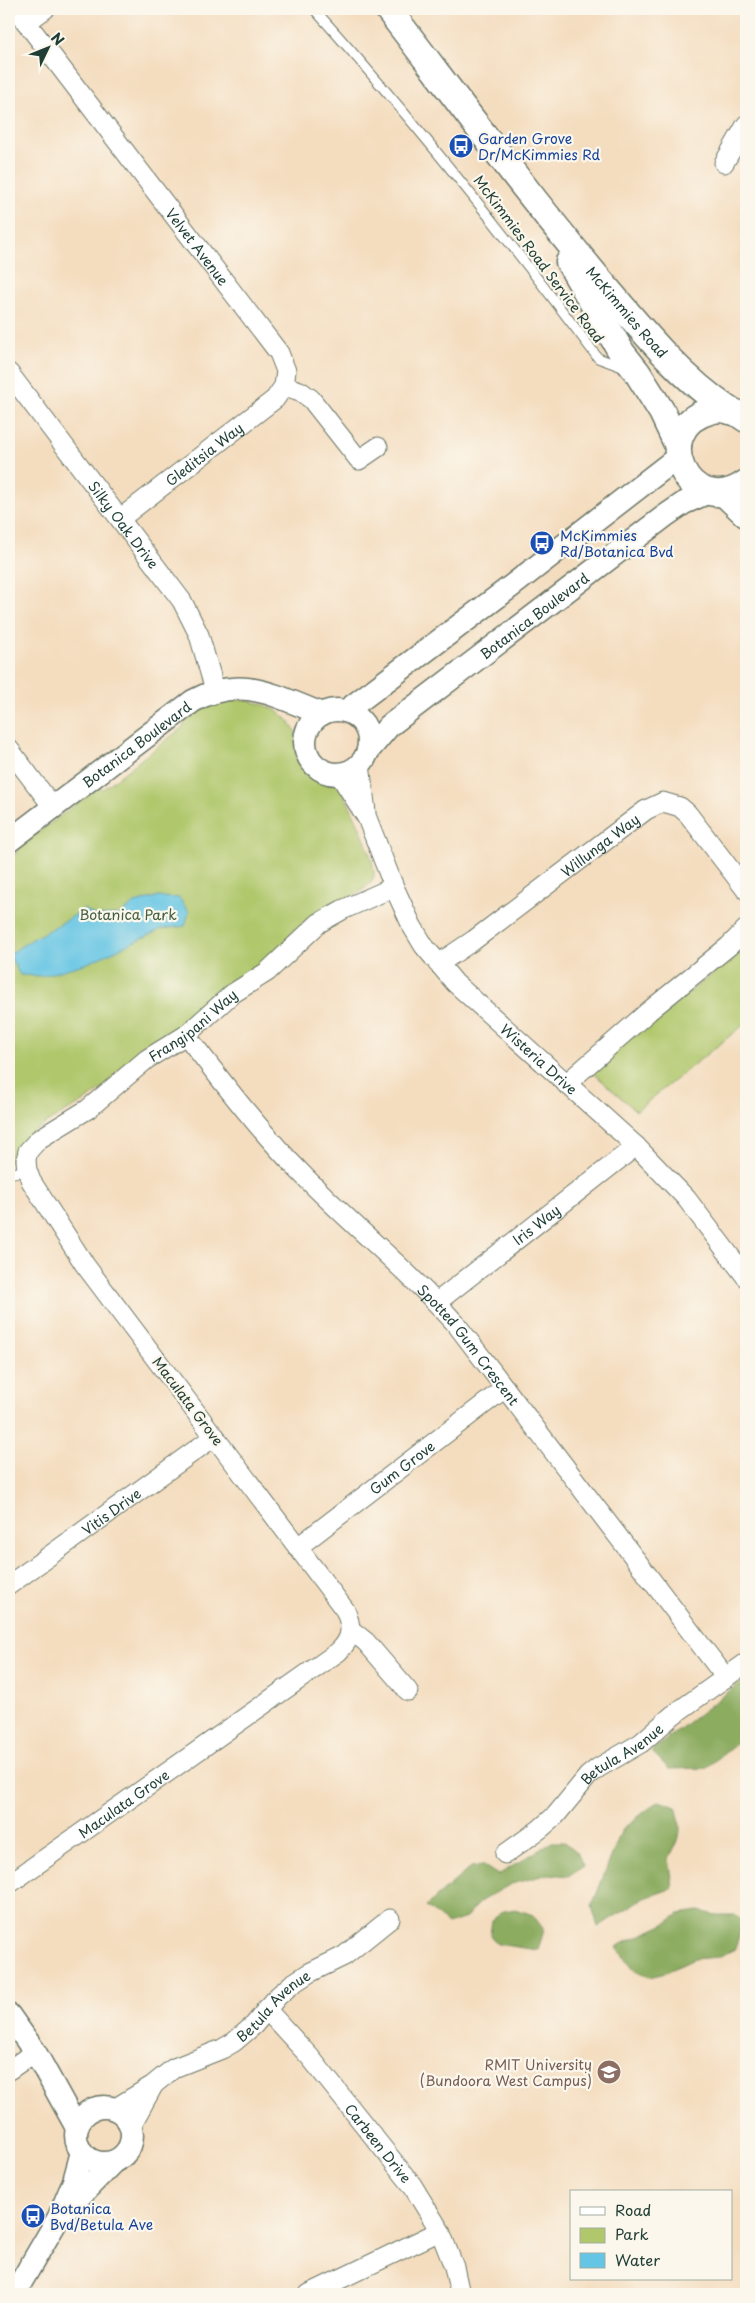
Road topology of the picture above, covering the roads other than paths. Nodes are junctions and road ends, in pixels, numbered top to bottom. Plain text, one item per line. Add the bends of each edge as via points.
1 (45, 9) edge
2 (314, 9) edge
3 (388, 9) edge
4 (21, 16) edge
5 (746, 125) edge
6 (724, 164) dead end
7 (534, 202) junction
8 (637, 372) junction
9 (9, 373) edge
10 (284, 386) junction
11 (741, 414) edge
12 (378, 448) dead end
13 (678, 452) junction
14 (726, 489) edge
15 (746, 514) edge
16 (120, 518) junction
17 (509, 588) junction
18 (532, 618) junction
19 (215, 690) junction
20 (276, 698) junction
21 (346, 711) junction
22 (322, 714) junction
23 (306, 735) junction
24 (9, 749) edge
25 (364, 758) junction
26 (339, 774) junction
27 (53, 807) junction
28 (367, 818) junction
29 (9, 841) edge
30 (394, 887) junction
31 (746, 890) edge
32 (746, 929) edge
33 (438, 964) junction
34 (186, 1035) junction
35 (566, 1084) junction
36 (636, 1146) junction
37 (18, 1172) edge
38 (746, 1277) edge
39 (437, 1302) junction
40 (505, 1388) junction
41 (215, 1436) junction
42 (298, 1547) junction
43 (9, 1585) edge
44 (351, 1630) junction
45 (746, 1663) edge
46 (726, 1678) junction
47 (408, 1691) dead end
48 (505, 1854) dead end
49 (9, 1884) edge
50 (390, 1919) dead end
51 (266, 2009) junction
52 (9, 2015) edge
53 (35, 2052) junction
54 (9, 2070) edge
55 (153, 2085) junction
56 (114, 2109) junction
57 (92, 2110) junction
58 (130, 2126) junction
59 (78, 2128) junction
60 (82, 2152) junction
61 (113, 2162) junction
62 (59, 2217) junction
63 (440, 2231) junction
64 (14, 2294) edge
65 (309, 2294) edge
66 (460, 2294) edge

1 - 4 street
2 - 8 lane, McKimmies Road Service Road via 471,192 598,358
3 - 7 main road, McKimmies Road
4 - 10 street, Velvet Avenue via 279,353 286,371
5 - 6 street
7 - 8 main road, McKimmies Road via 622,353
7 - 11 main road, McKimmies Road via 691,382
8 - 13 main road, McKimmies Road via 662,412
9 - 16 street, Silky Oak Drive
10 - 12 street via 300,390 311,398 360,460
10 - 16 street, Gleditsia Way via 275,399
11 - 13 main road via 716,409 702,413 690,421 682,433
13 - 14 main road, McKimmies Road via 685,475 700,488
13 - 17 street
14 - 15 main road
14 - 18 street, Botanica Boulevard via 684,504 665,516
16 - 19 street, Silky Oak Drive via 182,601 198,634
17 - 18 street
17 - 21 street
18 - 25 street, Botanica Boulevard via 389,726
19 - 20 street, Botanica Boulevard via 246,688
19 - 27 street, Botanica Boulevard via 193,701
20 - 22 street, Botanica Boulevard
20 - 23 street, Botanica Boulevard
21 - 22 street
21 - 25 street via 362,722 370,741
22 - 23 street
23 - 26 street via 313,763 320,769
24 - 27 street
25 - 26 street via 347,773
25 - 28 street, Wisteria Drive
26 - 28 street, Wisteria Drive
27 - 29 street, Botanica Boulevard
28 - 30 street, Wisteria Drive
30 - 33 street, Wisteria Drive via 412,926
30 - 34 street, Frangipani Way via 319,923 267,972 232,994
31 - 33 street, Willunga Way via 688,814 680,807 663,802 646,810
32 - 35 street
33 - 35 street, Wisteria Drive via 454,983
34 - 37 street, Frangipani Way via 147,1059 88,1109 33,1144
34 - 39 street, Spotted Gum Crescent via 280,1152
35 - 36 street, Wisteria Drive
36 - 38 street, Wisteria Drive via 686,1198
36 - 39 street, Iris Way
37 - 41 street, Maculata Grove via 31,1181 85,1265
39 - 40 street, Spotted Gum Crescent
40 - 42 street, Gum Grove
40 - 46 street, Spotted Gum Crescent
41 - 42 street, Maculata Grove
41 - 43 street, Vitis Drive
42 - 44 street, Maculata Grove via 345,1610
44 - 47 street, Maculata Grove via 366,1642
44 - 49 street, Maculata Grove via 346,1646 338,1652
45 - 46 street, Betula Avenue
46 - 48 street, Betula Avenue via 673,1715 641,1744 598,1768 556,1815
50 - 51 street, Betula Avenue via 344,1956 292,1984
51 - 55 street, Betula Avenue via 254,2025 234,2042 174,2068
51 - 63 street, Carbeen Drive via 310,2057 412,2185
52 - 53 street
53 - 54 street
53 - 57 street via 72,2094
53 - 59 street
55 - 56 street, Betula Avenue
55 - 58 street, Betula Avenue
56 - 57 street
56 - 58 street via 127,2118
57 - 59 street via 80,2121
58 - 61 street via 132,2140 129,2147 120,2159
59 - 60 street via 77,2140
60 - 61 street via 96,2162
60 - 62 street
61 - 62 street
62 - 64 street
63 - 65 street
63 - 66 street, Carbeen Drive

